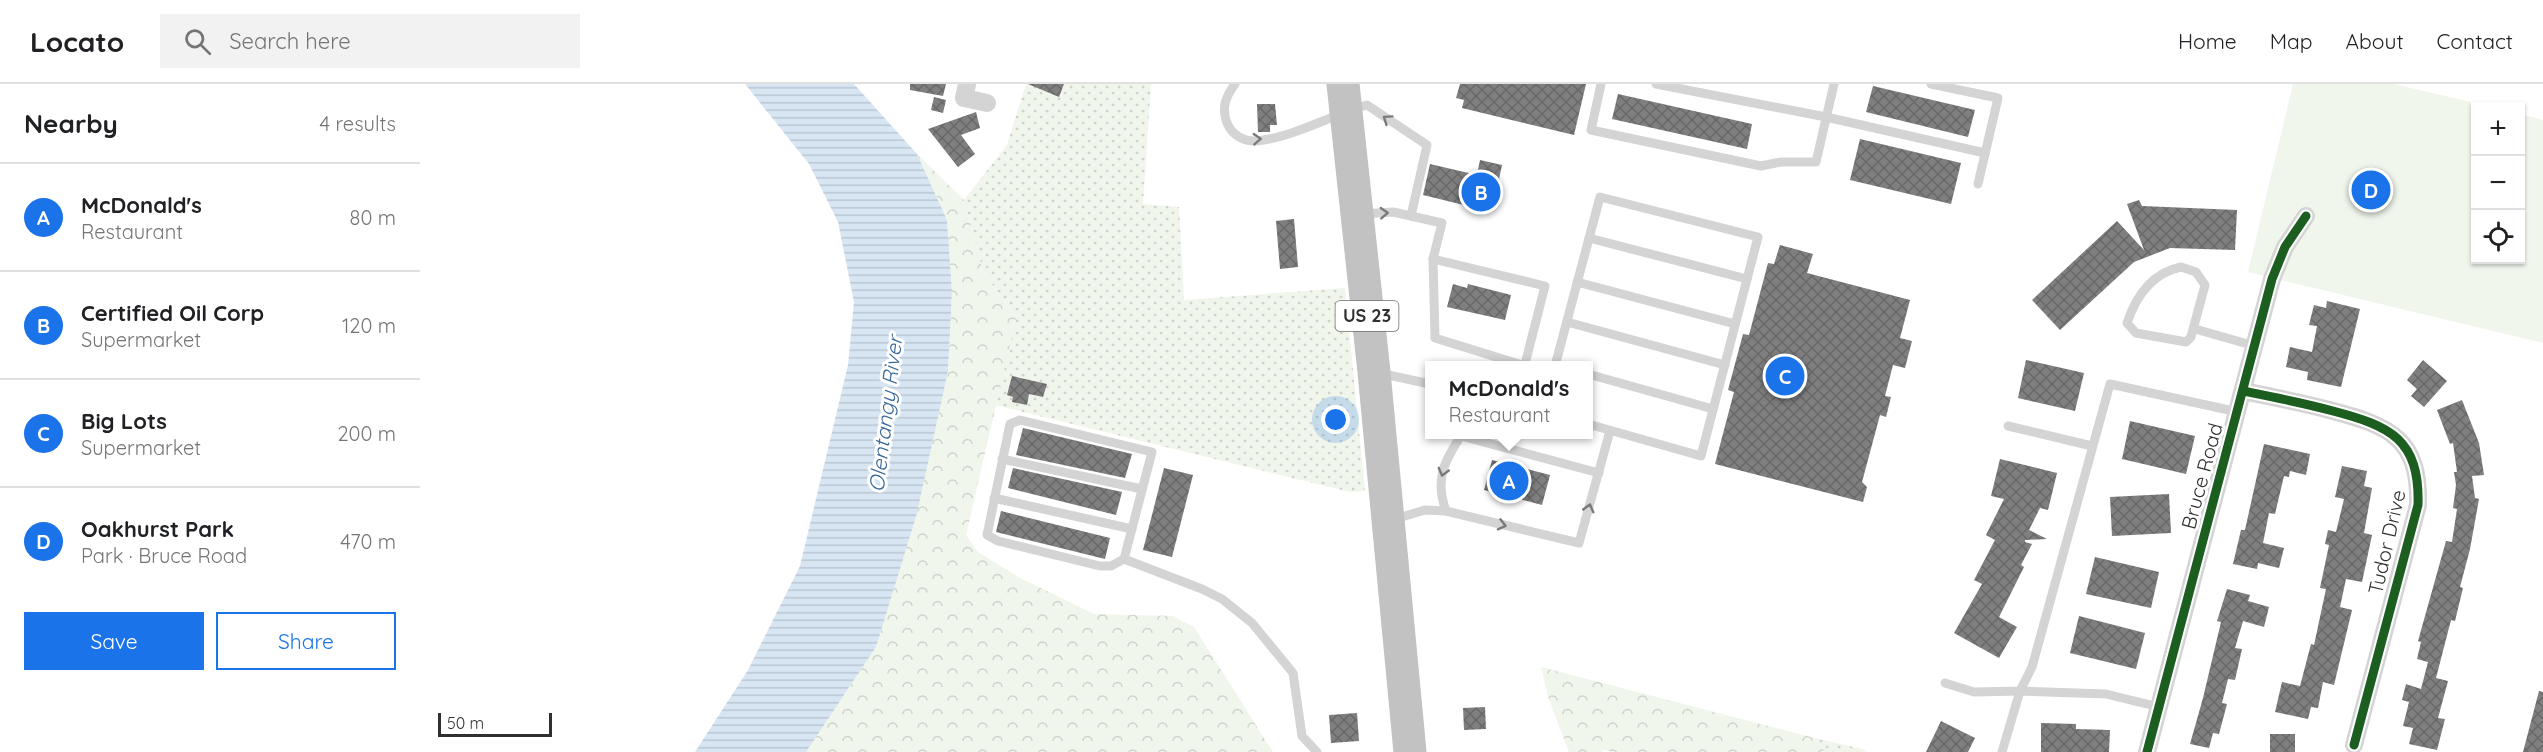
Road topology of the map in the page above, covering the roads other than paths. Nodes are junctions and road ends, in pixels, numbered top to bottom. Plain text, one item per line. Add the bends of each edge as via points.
1 (967, 84) edge
2 (1235, 84) edge
3 (1601, 84) edge
4 (1656, 84) edge
5 (1834, 84) edge
6 (1931, 84) edge
7 (1344, 97) edge
8 (987, 103) dead end
9 (1826, 117) junction
10 (1985, 153) junction
11 (1978, 184) dead end
12 (1356, 215) junction
13 (1411, 216) junction
14 (2306, 216) dead end
15 (1589, 238) junction
16 (1433, 259) junction
17 (1747, 279) junction
18 (1577, 282) junction
19 (1567, 322) junction
20 (1735, 324) junction
21 (2195, 329) junction
22 (2255, 346) junction
23 (1512, 361) edge
24 (1526, 361) edge
25 (1556, 361) edge
26 (1725, 365) junction
27 (1374, 372) junction
28 (1593, 376) edge
29 (1425, 383) edge
30 (2243, 391) junction
31 (1713, 409) junction
32 (2238, 411) junction
33 (1593, 426) edge
34 (2008, 426) dead end
35 (1611, 431) junction
36 (1459, 439) edge
37 (1476, 439) edge
38 (2092, 446) junction
39 (1002, 459) junction
40 (1599, 473) junction
41 (1142, 489) junction
42 (994, 498) junction
43 (1446, 511) junction
44 (1388, 521) junction
45 (1132, 529) junction
46 (1124, 559) junction
47 (1945, 683) dead end
48 (2020, 691) junction
49 (2159, 707) junction
50 (2354, 745) dead end
51 (1317, 752) edge
52 (1410, 752) edge
53 (2002, 752) edge
54 (2147, 752) edge

1 - 8 street via 964,98
2 -> 7 lane via 1226,97 1228,125 1239,138 1255,141 1277,136
3 - 9 lane via 1591,130 1761,166 1816,162
4 - 9 lane
5 - 9 lane
6 - 10 lane via 1998,98
7 - 12 highway, US 23
13 -> 7 lane via 1427,145 1367,105
9 - 10 lane
10 - 11 lane
12 -> 13 lane via 1393,212
12 - 27 highway, US 23
13 - 16 lane via 1442,223
14 - 22 street, Bruce Road via 2279,260
15 - 17 lane
15 - 17 lane via 1600,197 1758,237
15 - 18 lane
16 - 23 lane via 1435,338
16 - 24 lane via 1545,286
17 - 20 lane
18 - 19 lane
18 - 20 lane
19 - 25 lane
19 - 26 lane
20 - 26 lane
21 - 21 lane via 2186,342 2136,333 2127,323 2133,304 2148,286 2164,270 2181,267 2196,272 2205,285
21 - 22 lane
22 - 30 street, Bruce Road
26 - 31 lane
27 - 29 lane
27 - 44 highway, US 23
28 - 31 lane
30 - 32 street, Bruce Road
30 - 50 street, Tudor Drive via 2312,405 2386,429 2401,441 2417,474 2418,505
31 - 35 lane via 1701,456
32 - 38 lane via 2110,384
32 - 49 street, Bruce Road
33 - 35 lane
34 - 38 lane
35 - 40 lane
36 -> 43 lane via 1449,452 1440,485
37 - 40 lane
38 - 48 lane via 2032,667
39 - 41 lane
39 - 41 lane via 1010,424 1020,420 1152,452
39 - 42 lane
43 -> 40 lane via 1579,543
41 - 45 lane
42 - 45 lane
42 - 46 lane via 987,535 990,538 1100,566 1111,566
43 - 44 lane via 1425,510
44 - 52 highway, US 23
45 - 46 lane
46 - 51 lane via 1222,599 1252,623 1293,673 1302,736
47 - 48 lane via 1974,692
48 - 49 lane via 2106,694
48 - 53 lane
49 - 54 street, Bruce Road

